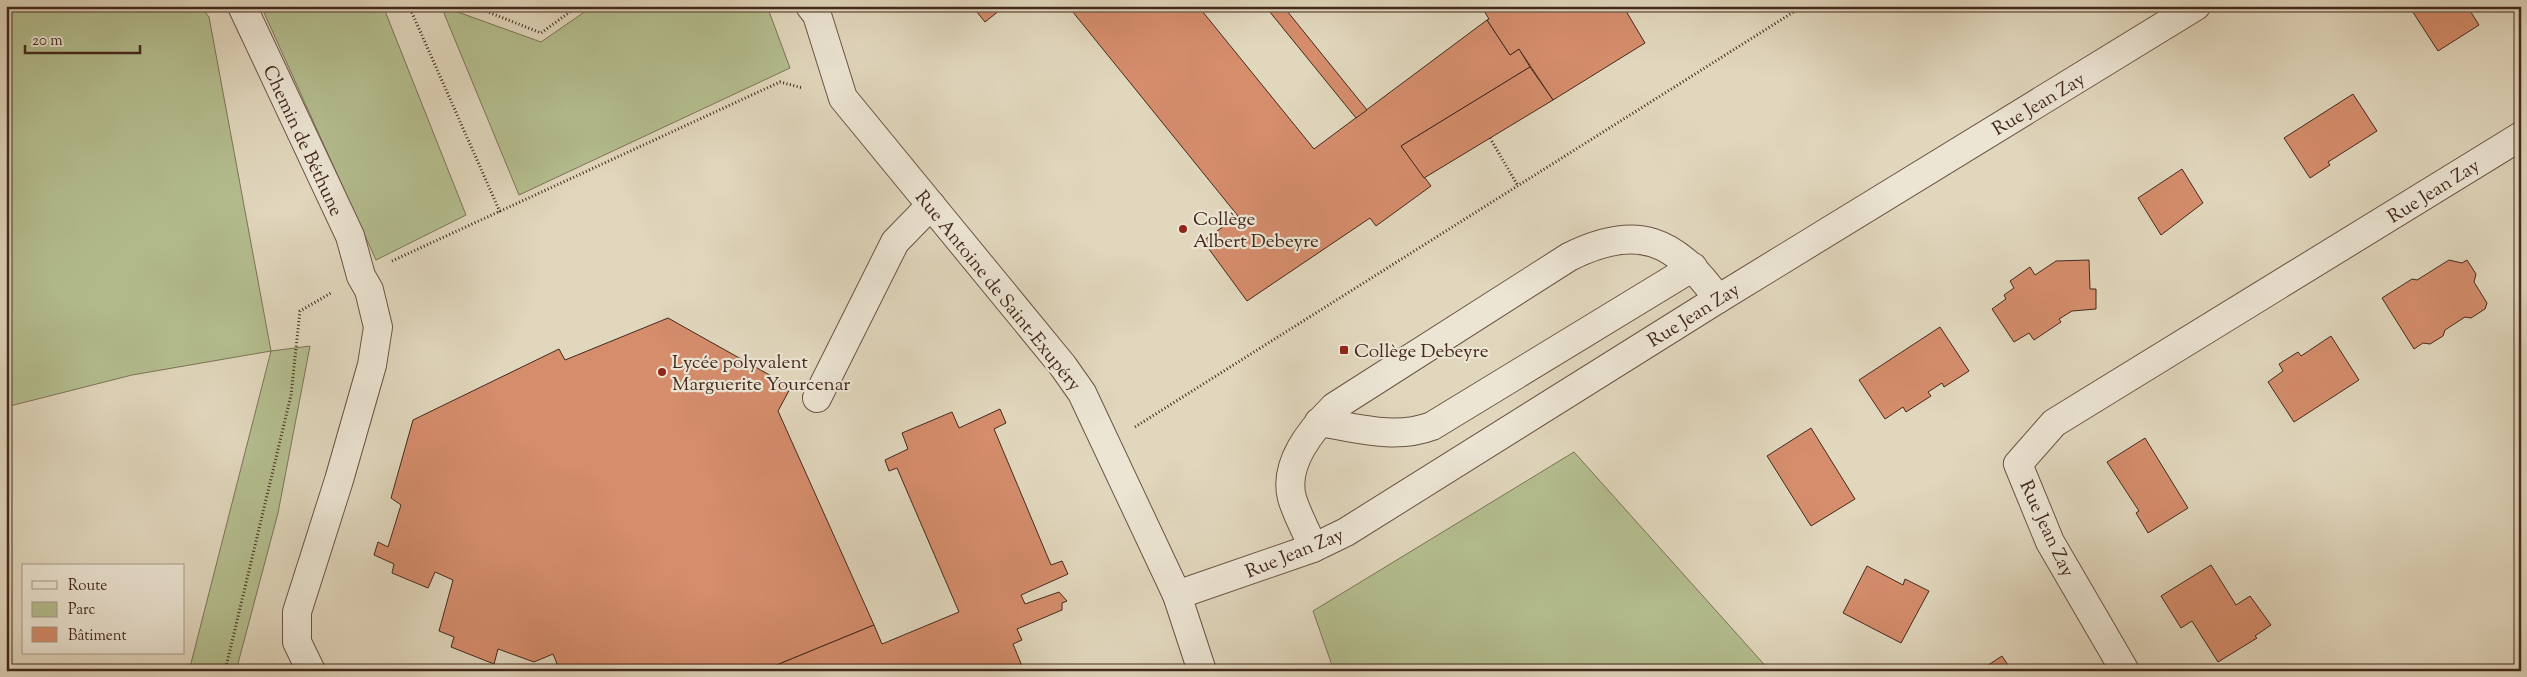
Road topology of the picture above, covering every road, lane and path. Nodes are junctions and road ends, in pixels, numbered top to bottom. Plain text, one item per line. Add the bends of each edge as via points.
1 (242, 6) edge
2 (409, 6) edge
3 (473, 6) edge
4 (578, 6) edge
5 (810, 6) edge
6 (1803, 6) edge
7 (2196, 6) edge
8 (780, 82) dead end
9 (2521, 136) edge
10 (1490, 138) dead end
11 (1518, 186) junction
12 (931, 205) junction
13 (500, 212) junction
14 (1693, 267) junction
15 (361, 276) junction
16 (1718, 299) junction
17 (817, 398) dead end
18 (1319, 422) junction
19 (1108, 444) junction
20 (1313, 548) junction
21 (1177, 595) junction
22 (225, 671) edge
23 (311, 671) edge
24 (1202, 671) edge
25 (2125, 671) edge

1 - 15 street, Chemin de Béthune via 350,236
2 - 13 path
3 - 4 path via 541,32
5 - 12 street, Rue Antoine de Saint-Exupéry via 817,15 843,98
6 - 11 path
7 - 16 street, Rue Jean Zay
8 - 13 path
9 - 25 street, Rue Jean Zay via 2054,423 2018,464 2050,542
10 - 11 path
11 - 19 path
12 - 17 street via 895,242
12 - 19 street, Rue Antoine de Saint-Exupéry via 1063,366 1082,393
13 - 15 path
14 - 16 street
14 - 18 street via 1432,426 1403,434 1386,434
14 - 18 street via 1651,241 1621,238 1593,245 1334,407
15 - 22 path via 300,311 292,395
15 - 23 street, Chemin de Béthune via 369,290 378,327 372,366 297,612 297,642
16 - 20 street, Rue Jean Zay via 1346,532
18 - 20 street via 1298,453 1290,485 1292,499
19 - 21 street, Rue Antoine de Saint-Exupéry
20 - 21 street, Rue Jean Zay
21 - 24 street, Rue Antoine de Saint-Exupéry

